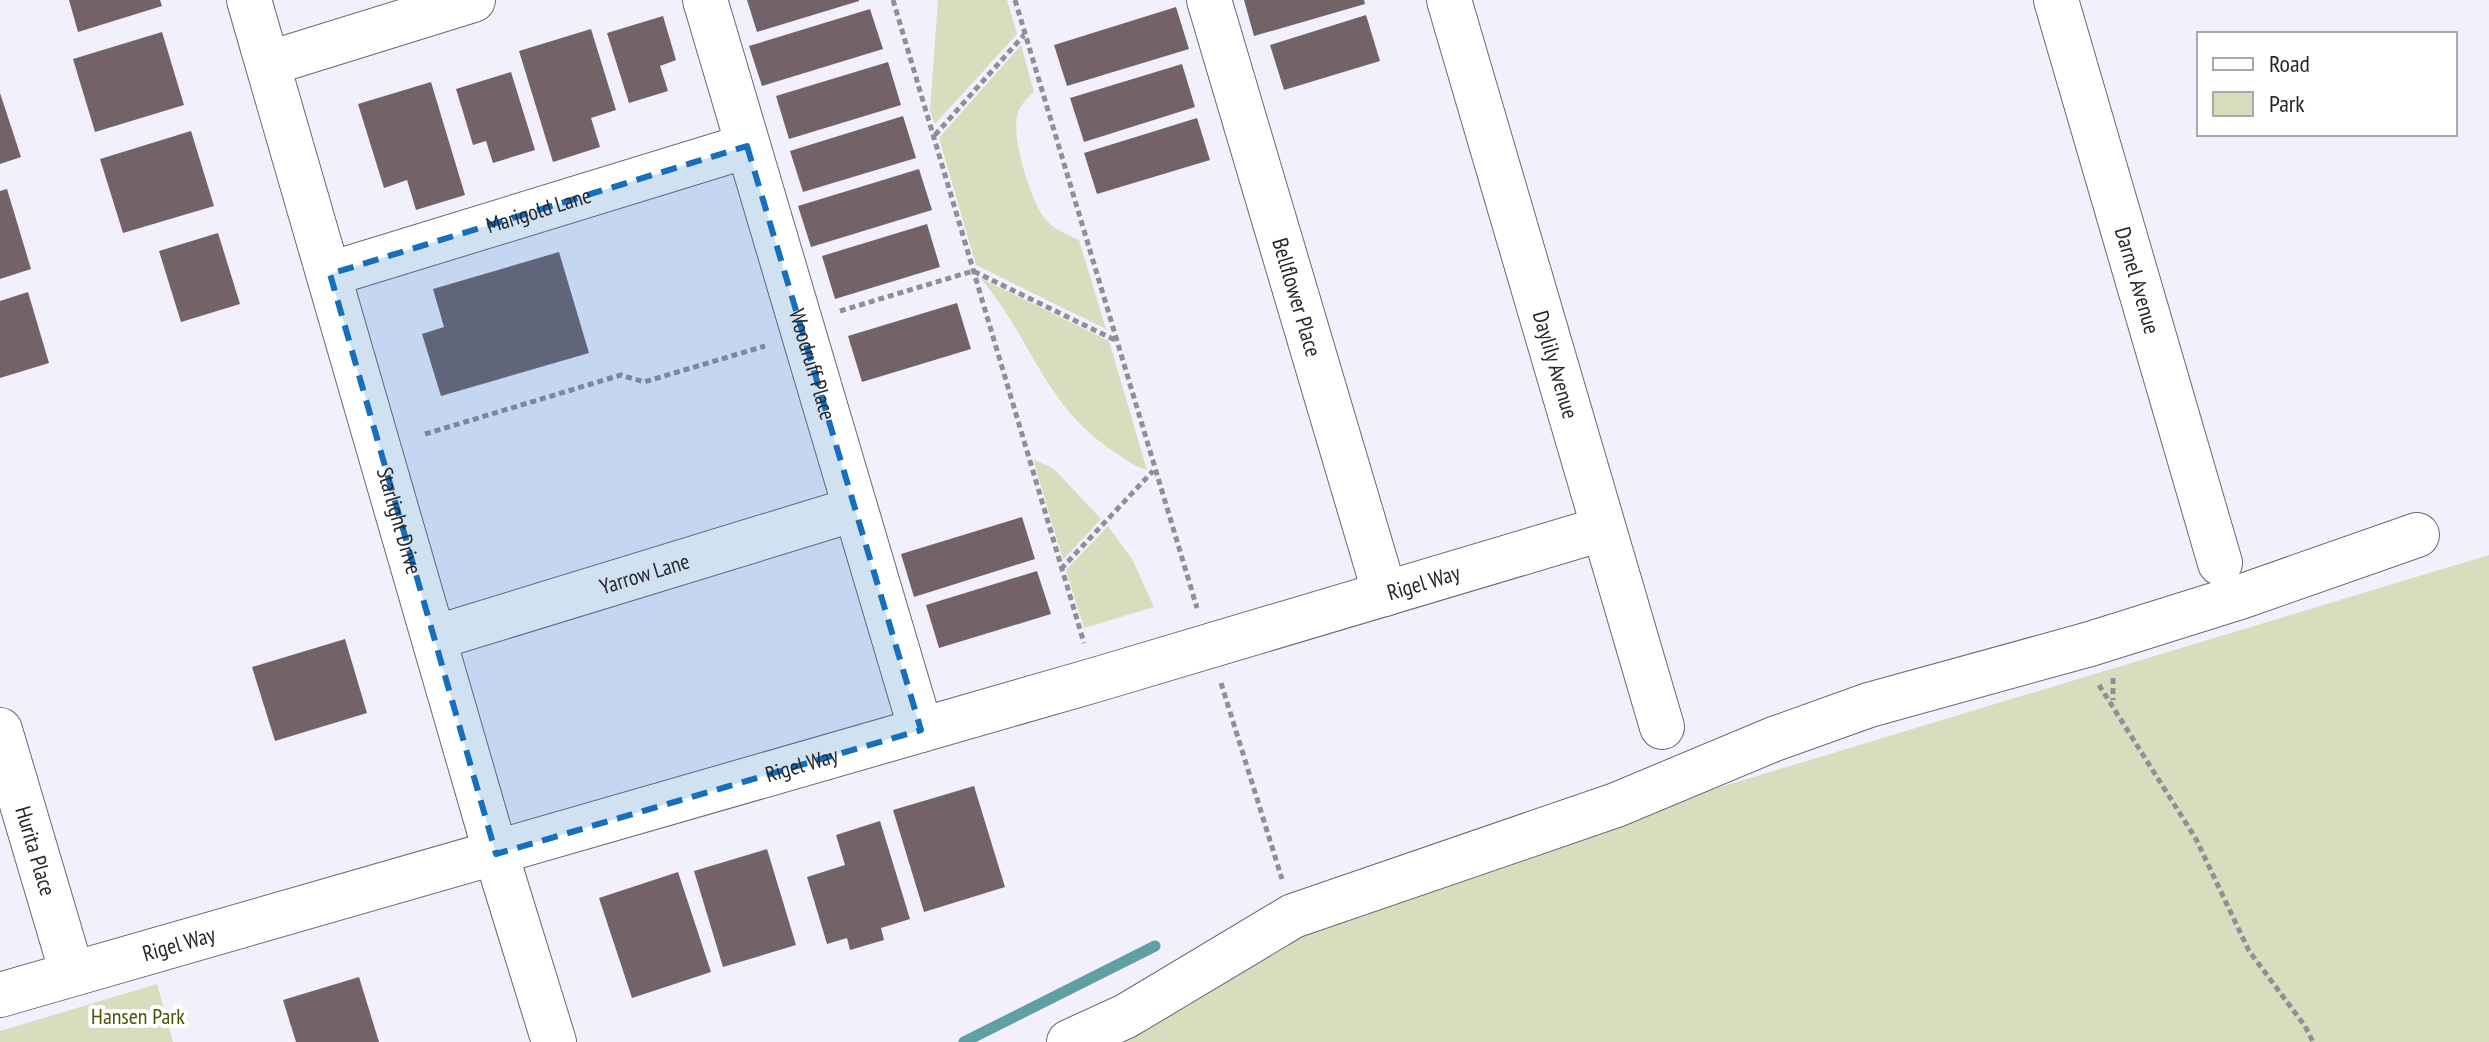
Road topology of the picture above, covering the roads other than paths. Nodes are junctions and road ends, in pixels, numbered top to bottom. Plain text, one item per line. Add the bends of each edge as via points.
1 (249, 0) edge
2 (473, 0) edge
3 (705, 0) edge
4 (1209, 0) edge
5 (1449, 0) edge
6 (2056, 0) edge
7 (270, 63) junction
8 (747, 146) junction
9 (330, 274) junction
10 (855, 509) junction
11 (1602, 529) junction
12 (2417, 535) dead end
13 (2220, 563) dead end
14 (1385, 594) junction
15 (434, 638) junction
16 (1662, 727) dead end
17 (0, 730) edge
18 (921, 730) junction
19 (496, 854) junction
20 (72, 973) junction
21 (0, 995) edge
22 (554, 1042) edge
23 (1069, 1042) edge

1 - 7 street, Starlight Drive
2 - 7 street
3 - 8 street, Woodruff Place
4 - 14 street, Bellflower Place
5 - 11 street, Daylily Avenue
6 - 13 street, Darnel Avenue
7 - 9 street, Starlight Drive
8 - 9 street, Marigold Lane
8 - 10 street, Woodruff Place
9 - 15 street, Starlight Drive
10 - 15 street, Yarrow Lane
10 - 18 street, Woodruff Place
11 - 14 street, Rigel Way
11 - 16 street, Daylily Avenue
12 - 23 street via 2243,596 1869,705 1616,805 1293,916 1126,1016
14 - 18 street, Rigel Way
15 - 19 street, Starlight Drive
17 - 20 street, Hurita Place
18 - 19 street, Rigel Way
19 - 20 street, Rigel Way
19 - 22 street, Starlight Drive
20 - 21 street, Rigel Way

